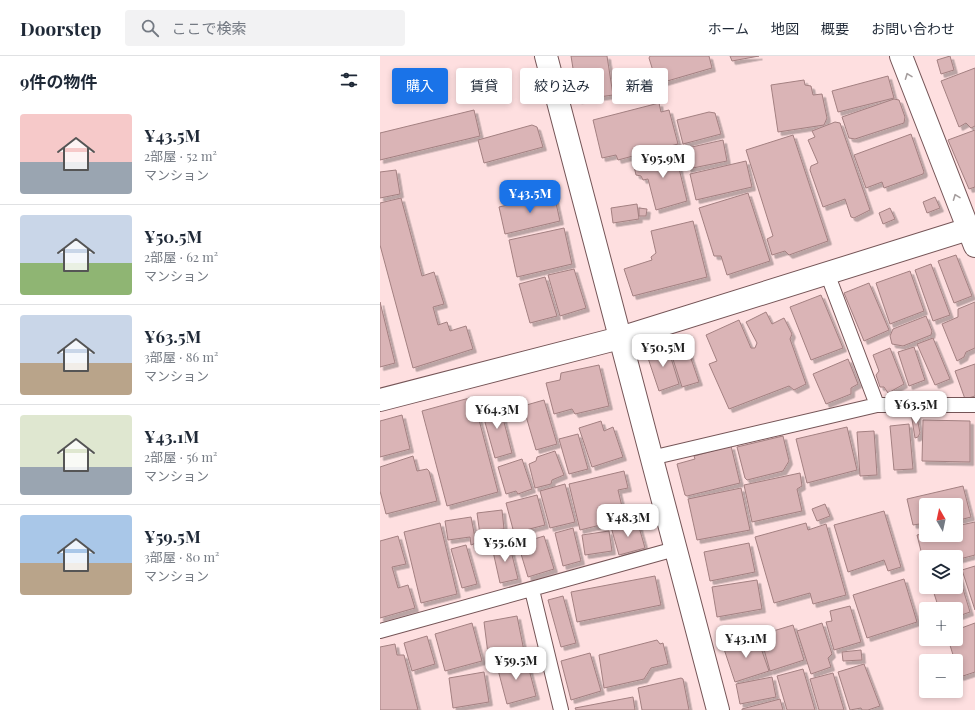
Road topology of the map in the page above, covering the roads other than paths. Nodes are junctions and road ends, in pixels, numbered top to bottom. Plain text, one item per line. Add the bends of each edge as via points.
1 (546, 56) edge
2 (901, 56) edge
3 (973, 234) edge
4 (827, 273) junction
5 (620, 338) junction
6 (380, 400) edge
7 (877, 405) junction
8 (975, 405) edge
9 (651, 458) junction
10 (675, 549) junction
11 (532, 590) junction
12 (380, 632) edge
13 (561, 710) edge
14 (718, 710) edge

1 - 5 street
3 -> 2 street
3 - 4 street
4 - 5 street
4 - 7 lane
5 - 6 street
5 - 9 street
7 - 8 lane
7 - 9 lane
9 - 10 street
10 - 11 lane
10 - 14 street
11 - 12 lane
11 - 13 lane

